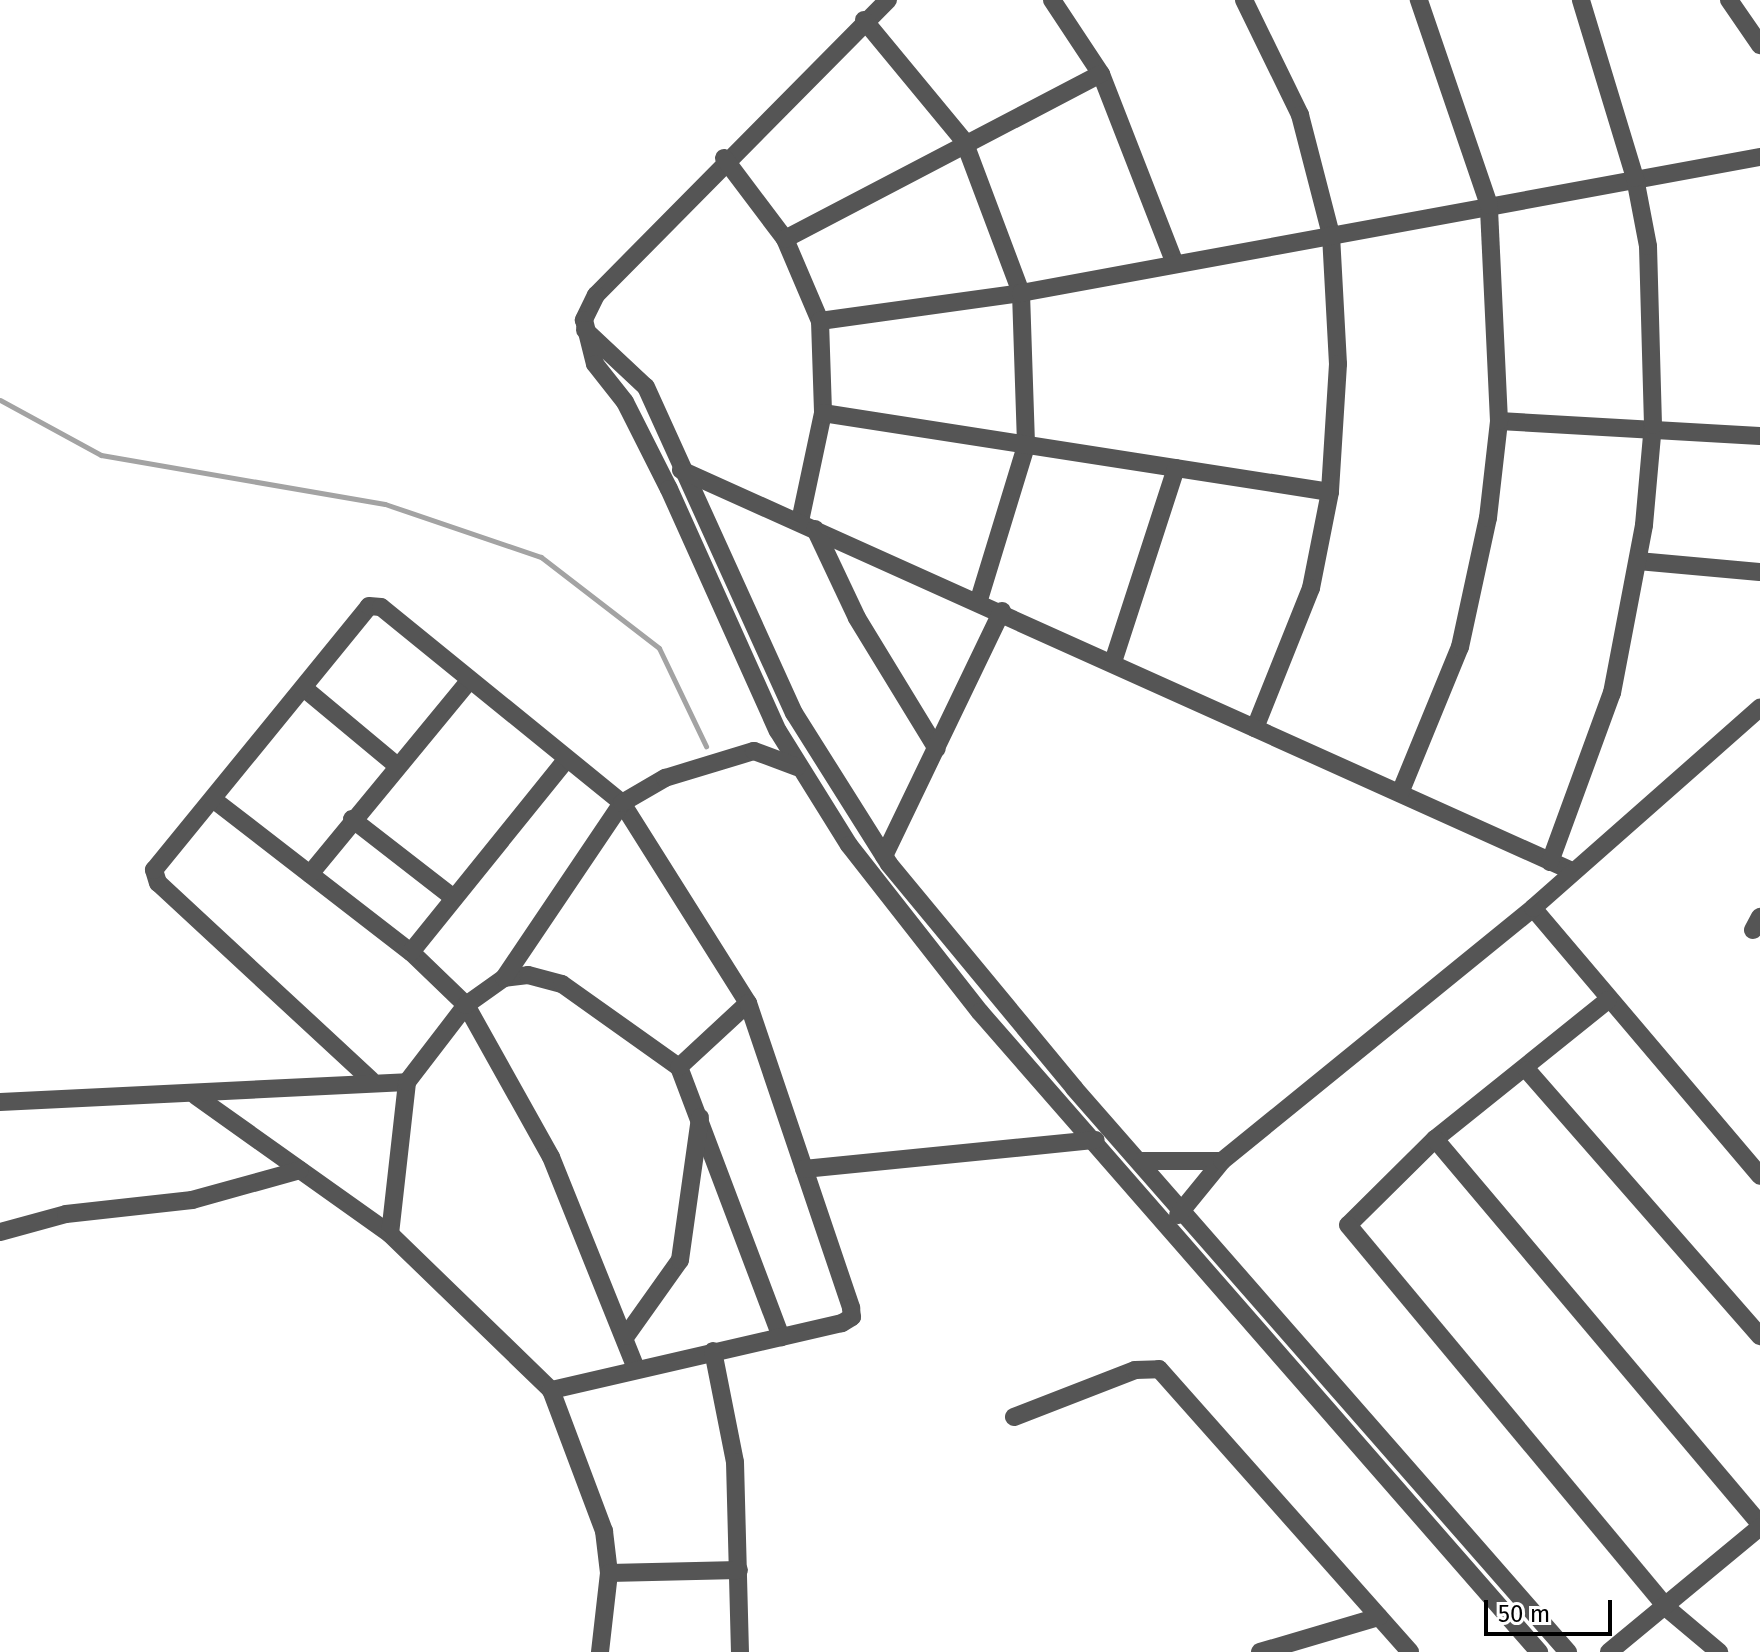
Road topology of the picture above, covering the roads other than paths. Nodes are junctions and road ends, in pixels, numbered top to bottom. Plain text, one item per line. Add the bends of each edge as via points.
1 (888, 0) edge
2 (1052, 0) edge
3 (1244, 0) edge
4 (1419, 0) edge
5 (1581, 0) edge
6 (1729, 0) edge
7 (864, 20) junction
8 (1760, 45) edge
9 (1101, 74) junction
10 (964, 141) junction
11 (1760, 157) edge
12 (724, 158) junction
13 (1635, 178) junction
14 (1489, 205) junction
15 (1331, 235) junction
16 (785, 239) junction
17 (1175, 264) junction
18 (1021, 293) junction
19 (820, 321) junction
20 (585, 330) junction
21 (823, 413) junction
22 (1499, 421) junction
23 (1653, 425) junction
24 (1760, 436) edge
25 (1026, 446) junction
26 (658, 467) junction
27 (1176, 468) junction
28 (688, 471) junction
29 (1330, 492) junction
30 (807, 525) junction
31 (1638, 561) junction
32 (1760, 572) edge
33 (979, 600) junction
34 (1002, 611) junction
35 (1113, 662) junction
36 (469, 681) junction
37 (305, 689) junction
38 (1760, 708) edge
39 (1255, 728) junction
40 (937, 749) junction
41 (566, 760) junction
42 (395, 764) junction
43 (801, 770) junction
44 (844, 793) junction
45 (1400, 793) junction
46 (214, 800) junction
47 (622, 803) junction
48 (824, 805) junction
49 (352, 819) junction
50 (884, 856) junction
51 (1550, 862) junction
52 (1572, 871) junction
53 (310, 874) junction
54 (908, 887) junction
55 (454, 898) junction
56 (894, 903) junction
57 (1533, 908) junction
58 (411, 952) junction
59 (504, 978) junction
60 (993, 992) junction
61 (1608, 1000) junction
62 (748, 1003) junction
63 (466, 1005) junction
64 (975, 1007) junction
65 (679, 1067) junction
66 (1527, 1070) junction
67 (371, 1080) junction
68 (407, 1082) junction
69 (1067, 1094) junction
70 (196, 1096) junction
71 (0, 1102) edge
72 (700, 1114) junction
73 (1435, 1139) junction
74 (1096, 1140) junction
75 (1142, 1161) junction
76 (1222, 1161) junction
77 (804, 1169) junction
78 (300, 1170) junction
79 (1760, 1176) edge
80 (1183, 1208) junction
81 (1169, 1224) junction
82 (0, 1232) edge
83 (390, 1234) junction
84 (1267, 1304) junction
85 (1253, 1319) junction
86 (626, 1336) junction
87 (1760, 1336) edge
88 (781, 1337) junction
89 (713, 1351) junction
90 (636, 1368) junction
91 (551, 1390) junction
92 (1362, 1412) junction
93 (1014, 1417) dead end
94 (1347, 1426) junction
95 (1449, 1511) junction
96 (1760, 1525) edge
97 (1433, 1527) junction
98 (739, 1570) junction
99 (609, 1573) junction
100 (1668, 1609) junction
101 (1379, 1617) junction
102 (600, 1652) edge
103 (740, 1652) edge
104 (1260, 1652) edge
105 (1410, 1652) edge
106 (1539, 1652) edge
107 (1568, 1652) edge
108 (1609, 1652) edge
109 (1719, 1652) edge

1 - 7 street
2 - 9 street
3 - 15 street via 1300,115
4 - 14 street
5 - 13 street
6 - 8 street
7 - 10 street
7 - 12 street
9 - 10 street
9 - 17 street
10 - 16 street
10 - 18 street
11 - 13 street
12 - 16 street
12 - 20 street via 596,295
13 - 14 street
13 - 23 street via 1655,320
14 - 15 street
14 - 22 street
15 - 17 street
15 - 29 street via 1338,364
16 - 19 street
17 - 18 street
18 - 19 street
18 - 25 street
19 - 21 street
20 - 26 street via 595,364 625,402
20 - 28 street via 646,387
21 - 25 street
21 - 30 street
22 - 23 street
22 - 45 street via 1488,518 1460,647
23 - 24 street
23 - 31 street
25 - 27 street
25 - 33 street
26 - 28 street
26 - 43 street
27 - 29 street
27 - 35 street
28 - 30 street
28 - 44 street via 794,713
29 - 39 street via 1311,588
30 - 33 street
30 - 40 street
31 - 32 street
31 - 51 street via 1612,693
33 - 34 street
34 - 35 street
34 - 40 street
35 - 39 street
36 - 37 street via 381,607 369,606
36 - 41 street
36 - 42 street
37 - 42 street
37 - 46 street
38 - 52 street
39 - 45 street
40 - 50 street
41 - 47 street
41 - 55 street
42 - 49 street
43 - 47 street via 754,751 665,778
43 - 48 street
44 - 48 street
44 - 50 street
45 - 51 street
46 - 53 street
46 - 67 street via 159,860 158,883
47 - 59 street
47 - 62 street
48 - 56 street
49 - 53 street
49 - 55 street
50 - 54 street
51 - 52 street
52 - 57 street
53 - 58 street
54 - 56 street
54 - 60 street
55 - 58 street
56 - 64 street
57 - 61 street
57 - 76 street
58 - 63 street
59 - 63 street
59 - 65 street via 528,975 562,984
60 - 64 street
60 - 69 street
61 - 66 street
61 - 79 street
62 - 65 street
62 - 77 street
63 - 68 street
63 - 86 street via 551,1157
64 - 69 street
65 - 72 street
66 - 73 street
66 - 87 street
67 - 68 street
67 - 70 street
68 - 83 street
69 - 74 street
69 - 75 street
70 - 71 street
70 - 78 street
72 - 86 street via 680,1260
72 - 88 street
73 - 96 street
73 - 100 street via 1354,1213 1352,1234
74 - 77 street
74 - 81 street
75 - 76 street
75 - 80 street
76 - 80 street
77 - 88 street via 852,1317
78 - 82 street via 192,1200 66,1214
78 - 83 street
80 - 81 street
80 - 84 street
81 - 85 street
83 - 91 street
84 - 85 street
84 - 92 street
85 - 94 street
86 - 90 street
88 - 89 street
89 - 90 street
89 - 98 street via 735,1462
90 - 91 street
91 - 99 street via 596,1505
92 - 94 street
92 - 95 street
93 - 101 street via 1135,1370 1159,1369
94 - 97 street
95 - 97 street
95 - 107 street
96 - 100 street
97 - 106 street
98 - 99 street
98 - 103 street
99 - 102 street
100 - 108 street
100 - 109 street
101 - 104 street
101 - 105 street

